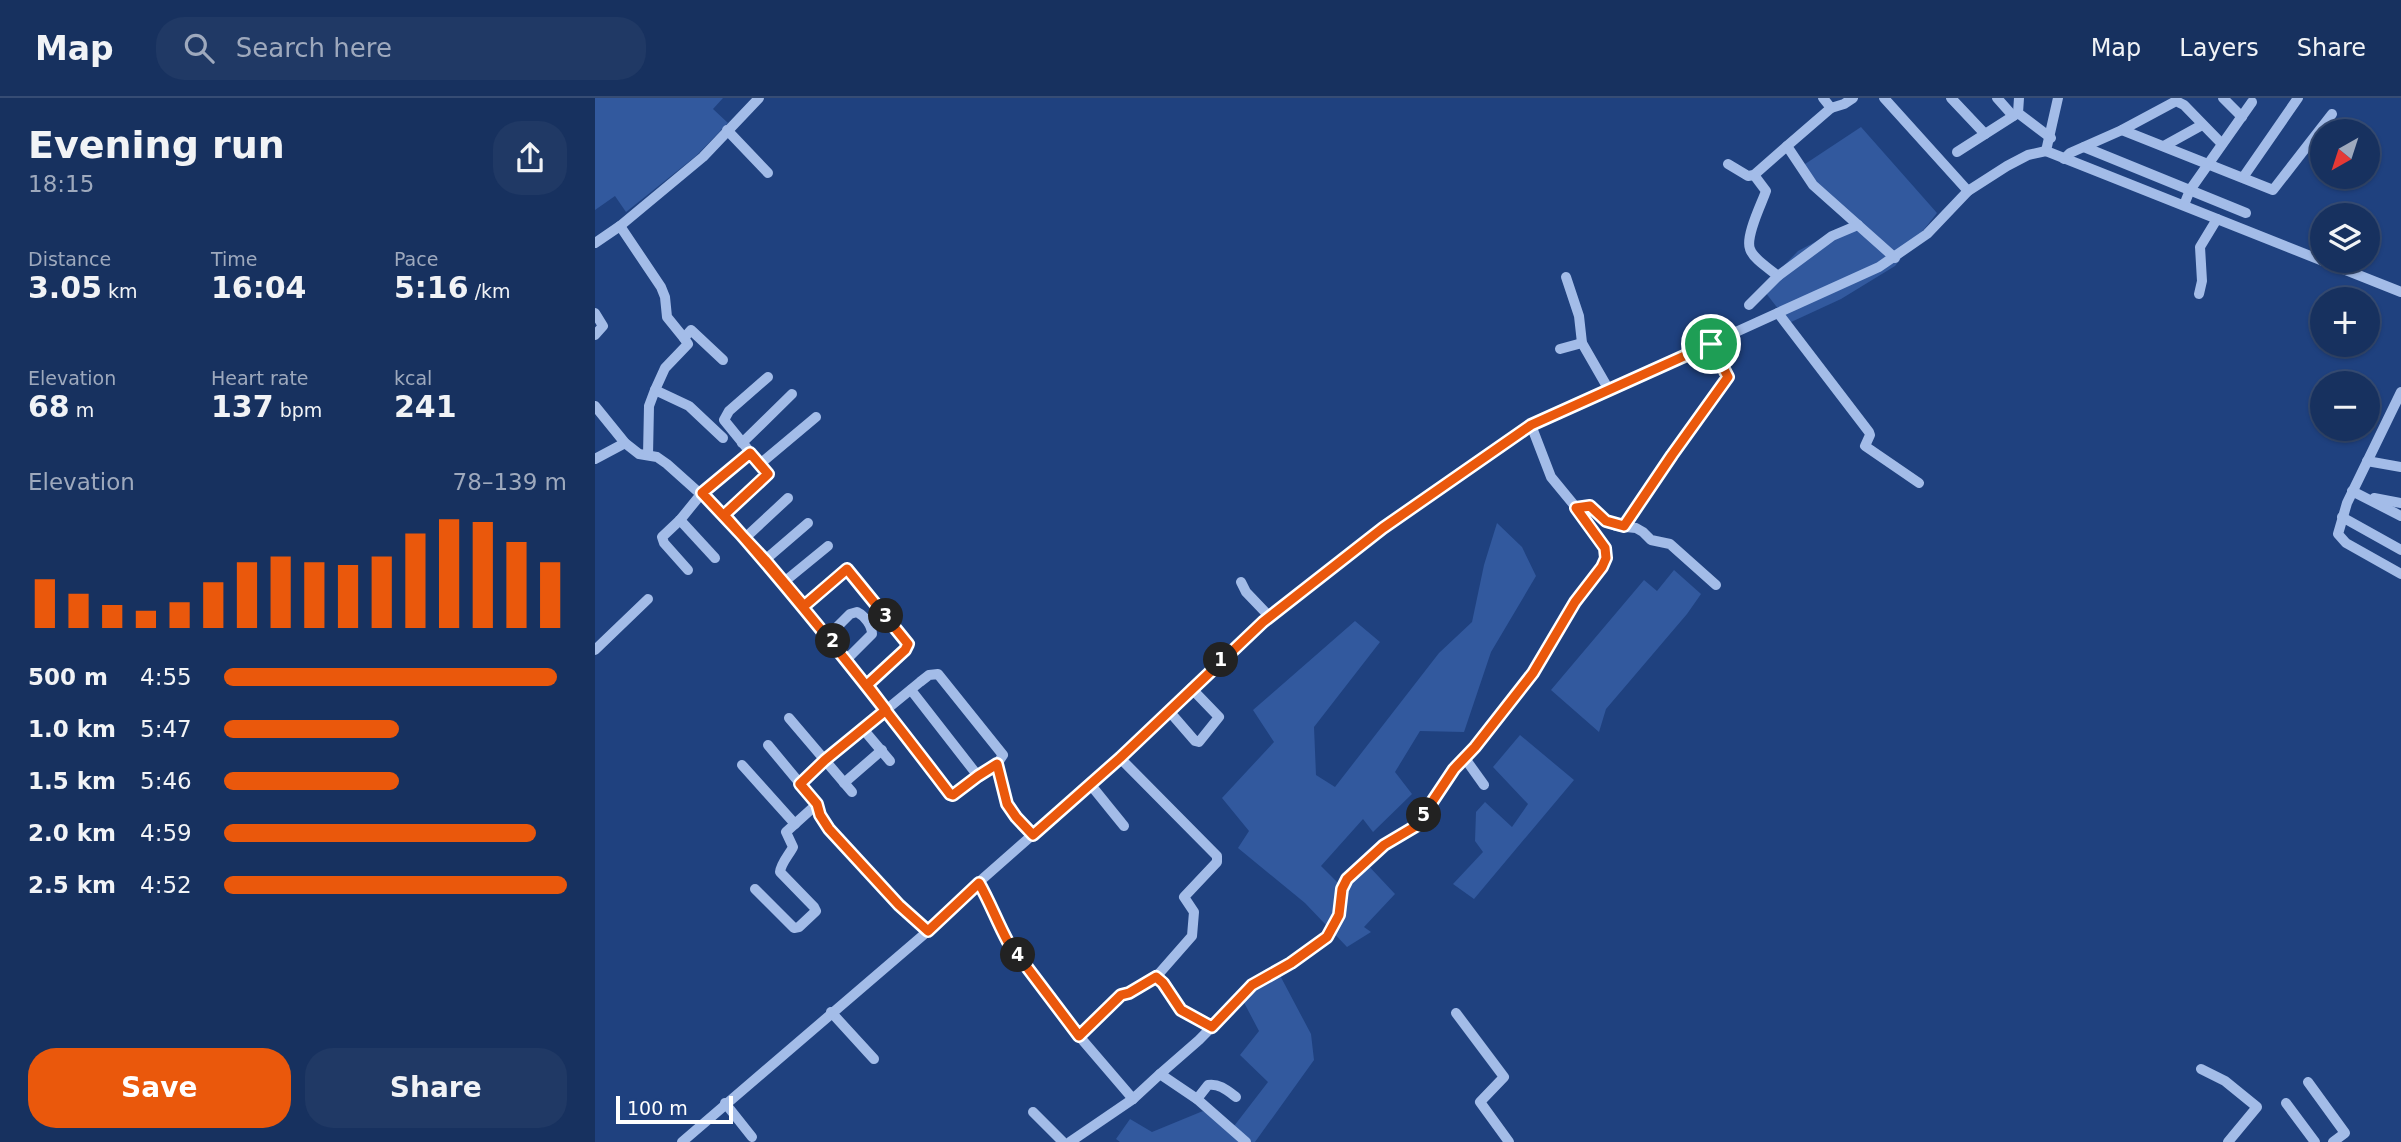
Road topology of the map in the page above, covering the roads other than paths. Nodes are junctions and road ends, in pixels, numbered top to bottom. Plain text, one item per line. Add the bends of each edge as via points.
1 (759, 98) edge
2 (1823, 98) edge
3 (1853, 98) edge
4 (1884, 98) edge
5 (1951, 98) edge
6 (1997, 98) edge
7 (2019, 98) edge
8 (2059, 98) edge
9 (2223, 98) edge
10 (2298, 98) edge
11 (2252, 102) dead end
12 (1831, 108) junction
13 (2016, 114) junction
14 (2332, 114) dead end
15 (2242, 117) junction
16 (2202, 125) junction
17 (727, 130) junction
18 (2122, 130) junction
19 (1985, 134) junction
20 (2051, 138) junction
21 (2223, 144) junction
22 (1787, 146) junction
23 (2164, 146) junction
24 (2046, 151) junction
25 (1957, 152) dead end
26 (2074, 152) junction
27 (1728, 164) dead end
28 (2208, 164) junction
29 (768, 173) dead end
30 (1754, 175) junction
31 (2244, 176) junction
32 (1968, 191) junction
33 (2187, 196) junction
34 (2246, 214) dead end
35 (2217, 219) junction
36 (1858, 225) junction
37 (620, 226) junction
38 (595, 243) edge
39 (1895, 258) junction
40 (1778, 276) junction
41 (1566, 277) dead end
42 (2401, 292) edge
43 (2199, 294) dead end
44 (1749, 305) dead end
45 (595, 313) edge
46 (1778, 313) junction
47 (595, 335) edge
48 (684, 338) junction
49 (1582, 343) junction
50 (1711, 344) junction
51 (1560, 349) dead end
52 (723, 360) dead end
53 (768, 377) dead end
54 (655, 390) junction
55 (1608, 390) junction
56 (2401, 392) edge
57 (792, 394) dead end
58 (595, 406) edge
59 (816, 417) dead end
60 (1531, 425) junction
61 (723, 438) dead end
62 (625, 443) junction
63 (742, 443) junction
64 (750, 453) junction
65 (596, 455) edge
66 (648, 455) junction
67 (2367, 461) junction
68 (760, 464) junction
69 (2401, 467) edge
70 (1919, 482) dead end
71 (2353, 491) junction
72 (702, 493) junction
73 (2365, 497) junction
74 (787, 498) dead end
75 (2401, 503) edge
76 (1576, 508) junction
77 (724, 515) junction
78 (2401, 516) edge
79 (2342, 517) junction
80 (680, 520) junction
81 (808, 523) dead end
82 (1624, 526) junction
83 (745, 538) junction
84 (828, 546) dead end
85 (2401, 550) edge
86 (715, 558) dead end
87 (765, 560) junction
88 (688, 570) dead end
89 (2401, 574) edge
90 (784, 582) junction
91 (1241, 582) dead end
92 (1716, 585) dead end
93 (648, 599) dead end
94 (804, 606) junction
95 (1269, 617) junction
96 (828, 636) junction
97 (595, 650) edge
98 (847, 659) junction
99 (867, 685) junction
100 (1191, 688) junction
101 (911, 690) junction
102 (886, 710) junction
103 (1169, 710) junction
104 (789, 718) dead end
105 (863, 729) junction
106 (768, 745) dead end
107 (882, 750) junction
108 (1464, 757) junction
109 (1120, 758) junction
110 (825, 760) junction
111 (890, 761) dead end
112 (997, 764) junction
113 (741, 765) dead end
114 (978, 776) junction
115 (845, 783) junction
116 (800, 784) junction
117 (1090, 785) junction
118 (1484, 785) dead end
119 (852, 792) dead end
120 (817, 804) junction
121 (795, 824) junction
122 (1124, 826) dead end
123 (1033, 835) junction
124 (979, 883) junction
125 (755, 889) dead end
126 (928, 931) junction
127 (1156, 977) junction
128 (831, 1012) junction
129 (1456, 1013) dead end
130 (1212, 1027) junction
131 (1079, 1036) junction
132 (874, 1059) dead end
133 (2201, 1069) dead end
134 (1160, 1074) junction
135 (2308, 1082) dead end
136 (1236, 1097) dead end
137 (1133, 1099) junction
138 (1197, 1100) junction
139 (725, 1103) junction
140 (2286, 1103) dead end
141 (1033, 1112) dead end
142 (753, 1137) dead end
143 (682, 1142) edge
144 (1063, 1142) edge
145 (1070, 1142) edge
146 (1246, 1142) edge
147 (1509, 1142) edge
148 (2228, 1142) edge
149 (2315, 1142) edge
150 (2333, 1142) edge

1 - 17 street
2 - 12 street
3 - 12 street
4 - 32 street
5 - 19 street
6 - 13 street
7 - 13 street
8 - 20 street
9 - 15 street
10 - 31 street
11 - 15 street
12 - 22 street
13 - 19 street
13 - 20 street
14 - 31 street via 2275,189
15 - 21 street
16 - 18 street via 2176,101
16 - 21 street
16 - 23 street
17 - 29 street
17 - 37 street via 703,157
18 - 23 street
18 - 26 street
19 - 25 street
20 - 24 street
21 - 28 street
22 - 30 street
22 - 36 street via 1813,185
23 - 28 street
24 - 26 street
24 - 32 street via 2028,155
26 - 33 street
26 - 33 street
27 - 30 street
28 - 31 street
28 - 33 street
30 - 40 street via 1766,191 1749,245
32 - 39 street via 1927,234
33 - 34 street
33 - 35 street
35 - 42 street
35 - 43 street via 2200,247
36 - 39 street
36 - 40 street via 1824,242
37 - 38 street
37 - 48 street via 661,287 667,317
39 - 46 street
40 - 44 street
41 - 49 street
45 - 47 street via 603,326
46 - 50 street
46 - 70 street via 1869,432 1866,447
48 - 52 street via 691,330
48 - 54 street via 688,344 665,368
49 - 51 street
49 - 55 street
50 - 55 street
50 - 82 street via 1728,377
53 - 63 street via 725,416 725,424
54 - 61 street via 689,406
54 - 66 street via 649,406
55 - 60 street
56 - 67 street
57 - 63 street
58 - 62 street
59 - 68 street
60 - 76 street via 1551,477
60 - 95 street via 1383,528
62 - 65 street
62 - 66 street
63 - 64 street
64 - 68 street
64 - 72 street
66 - 72 street via 657,457
67 - 69 street
67 - 71 street
68 - 77 street via 768,474
71 - 73 street
71 - 79 street
72 - 77 street
72 - 80 street
73 - 75 street
73 - 78 street
74 - 83 street
76 - 82 street via 1590,506 1606,521
76 - 108 street via 1605,548 1602,567 1575,602 1533,673
77 - 83 street
79 - 85 street
79 - 89 street via 2340,538
80 - 86 street
80 - 88 street via 662,540
81 - 87 street
82 - 92 street via 1640,530 1654,542 1670,544
83 - 87 street
84 - 90 street
87 - 90 street
90 - 94 street
91 - 95 street
93 - 97 street
94 - 96 street
94 - 99 street via 847,569 869,596 908,645
95 - 100 street
96 - 98 street
96 - 98 street via 850,614 857,612 869,623 872,634
98 - 99 street
99 - 102 street
100 - 103 street
100 - 103 street via 1219,717 1199,742
101 - 102 street
101 - 112 street via 929,675 941,676 1003,755
101 - 114 street
102 - 105 street
102 - 114 street via 951,795
103 - 109 street
104 - 110 street
105 - 107 street
105 - 110 street
106 - 116 street
107 - 111 street
107 - 115 street
108 - 118 street
108 - 130 street via 1416,826 1384,845 1347,879 1339,915 1327,937 1252,985
109 - 117 street
109 - 127 street via 1217,856 1217,862 1184,897 1194,912 1192,936
110 - 115 street
110 - 116 street
112 - 114 street
112 - 123 street via 1007,804
113 - 121 street
115 - 119 street
116 - 120 street
117 - 122 street
117 - 123 street
120 - 121 street
120 - 126 street via 829,829
121 - 125 street via 786,832 793,847 781,872 816,911 794,928
123 - 124 street
124 - 126 street
124 - 131 street via 1008,942
126 - 128 street
127 - 130 street via 1181,1010
127 - 131 street via 1121,995
128 - 132 street
128 - 139 street
129 - 147 street via 1504,1077 1480,1102
130 - 134 street
131 - 137 street
133 - 148 street via 2225,1081 2257,1107
134 - 137 street
134 - 138 street
135 - 150 street via 2345,1133
136 - 138 street via 1213,1084
137 - 145 street
138 - 146 street
139 - 142 street
139 - 143 street
140 - 149 street
141 - 144 street

